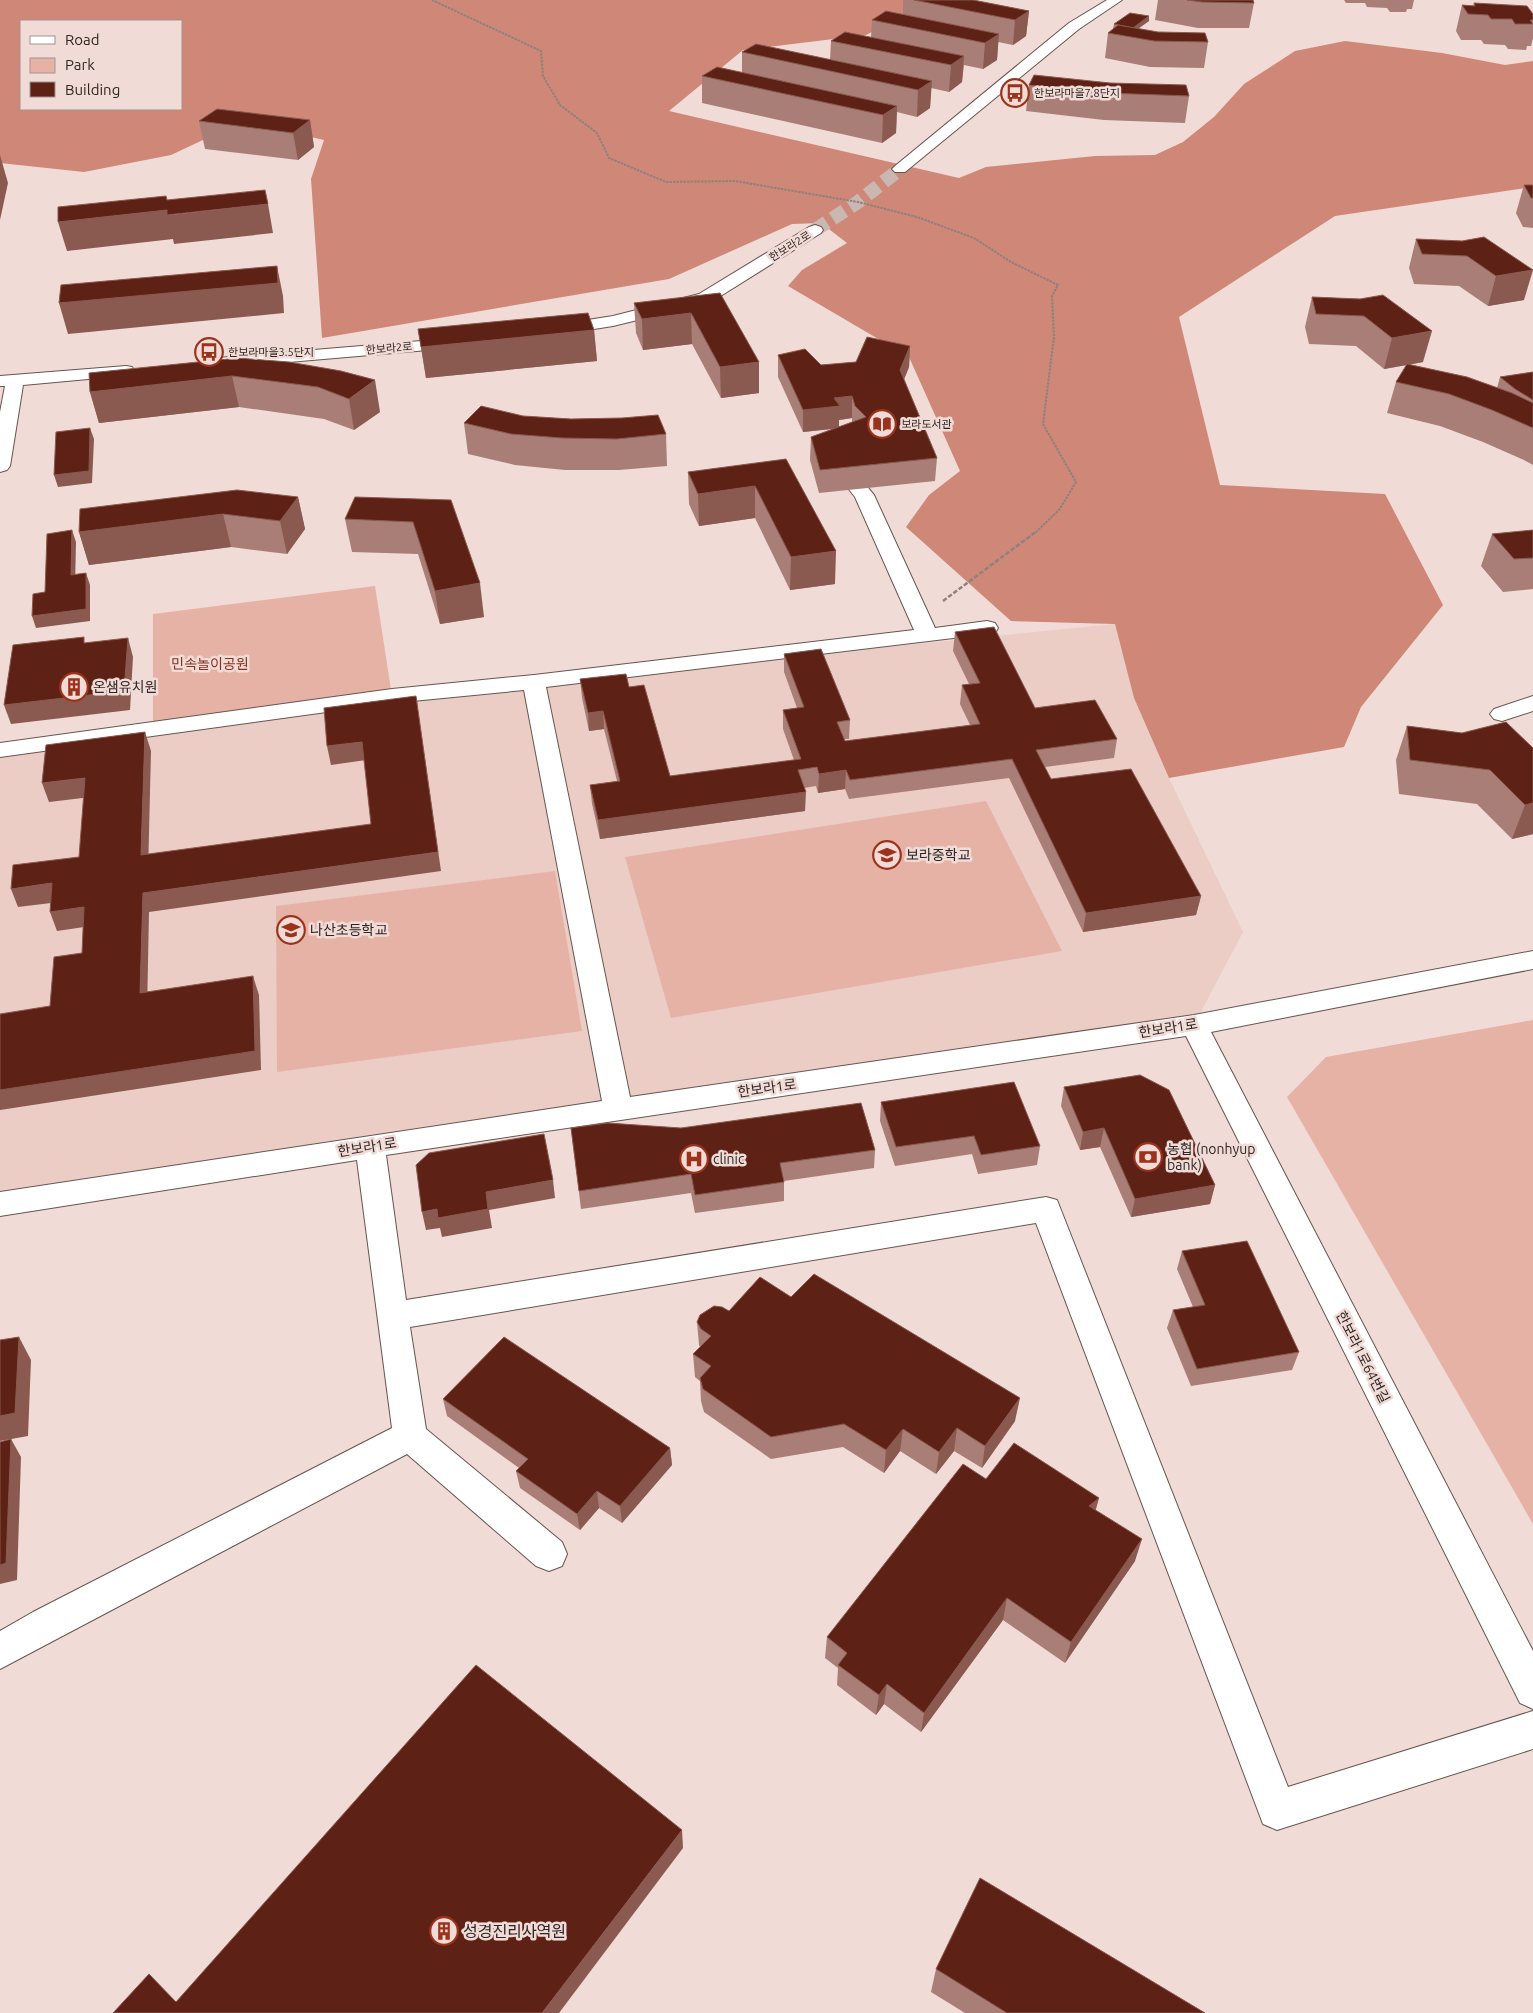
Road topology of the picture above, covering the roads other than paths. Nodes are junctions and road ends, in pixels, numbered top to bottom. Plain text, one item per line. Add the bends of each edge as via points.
1 (1116, 0) edge
2 (900, 169) tunnel mouth
3 (815, 230) tunnel mouth
4 (538, 333) edge
5 (471, 341) edge
6 (204, 364) edge
7 (144, 369) edge
8 (8, 381) edge
9 (0, 466) edge
10 (853, 482) edge
11 (924, 626) junction
12 (986, 628) edge
13 (534, 682) junction
14 (1533, 703) edge
15 (1502, 714) dead end
16 (0, 750) edge
17 (1533, 960) edge
18 (1194, 1025) junction
19 (618, 1110) junction
20 (370, 1146) junction
21 (0, 1204) edge
22 (392, 1316) junction
23 (410, 1436) junction
24 (549, 1554) dead end
25 (0, 1651) edge
26 (1533, 1690) edge
27 (1533, 1730) edge

1 - 2 street via 1074,26
3 - 4 street, 한보라2로 via 705,298 613,321
5 - 6 street, 한보라2로
7 - 8 street
8 - 9 street
10 - 11 street via 864,495
11 - 12 street
11 - 13 street
13 - 16 street via 392,696
13 - 19 street
14 - 15 street
17 - 18 street, 한보라1로
18 - 19 street, 한보라1로
18 - 26 street, 한보라1로64번길
19 - 20 street, 한보라1로
20 - 21 street, 한보라1로
20 - 22 street
22 - 23 street
22 - 27 street via 1046,1209 1277,1810
23 - 24 street
23 - 25 street via 46,1624

